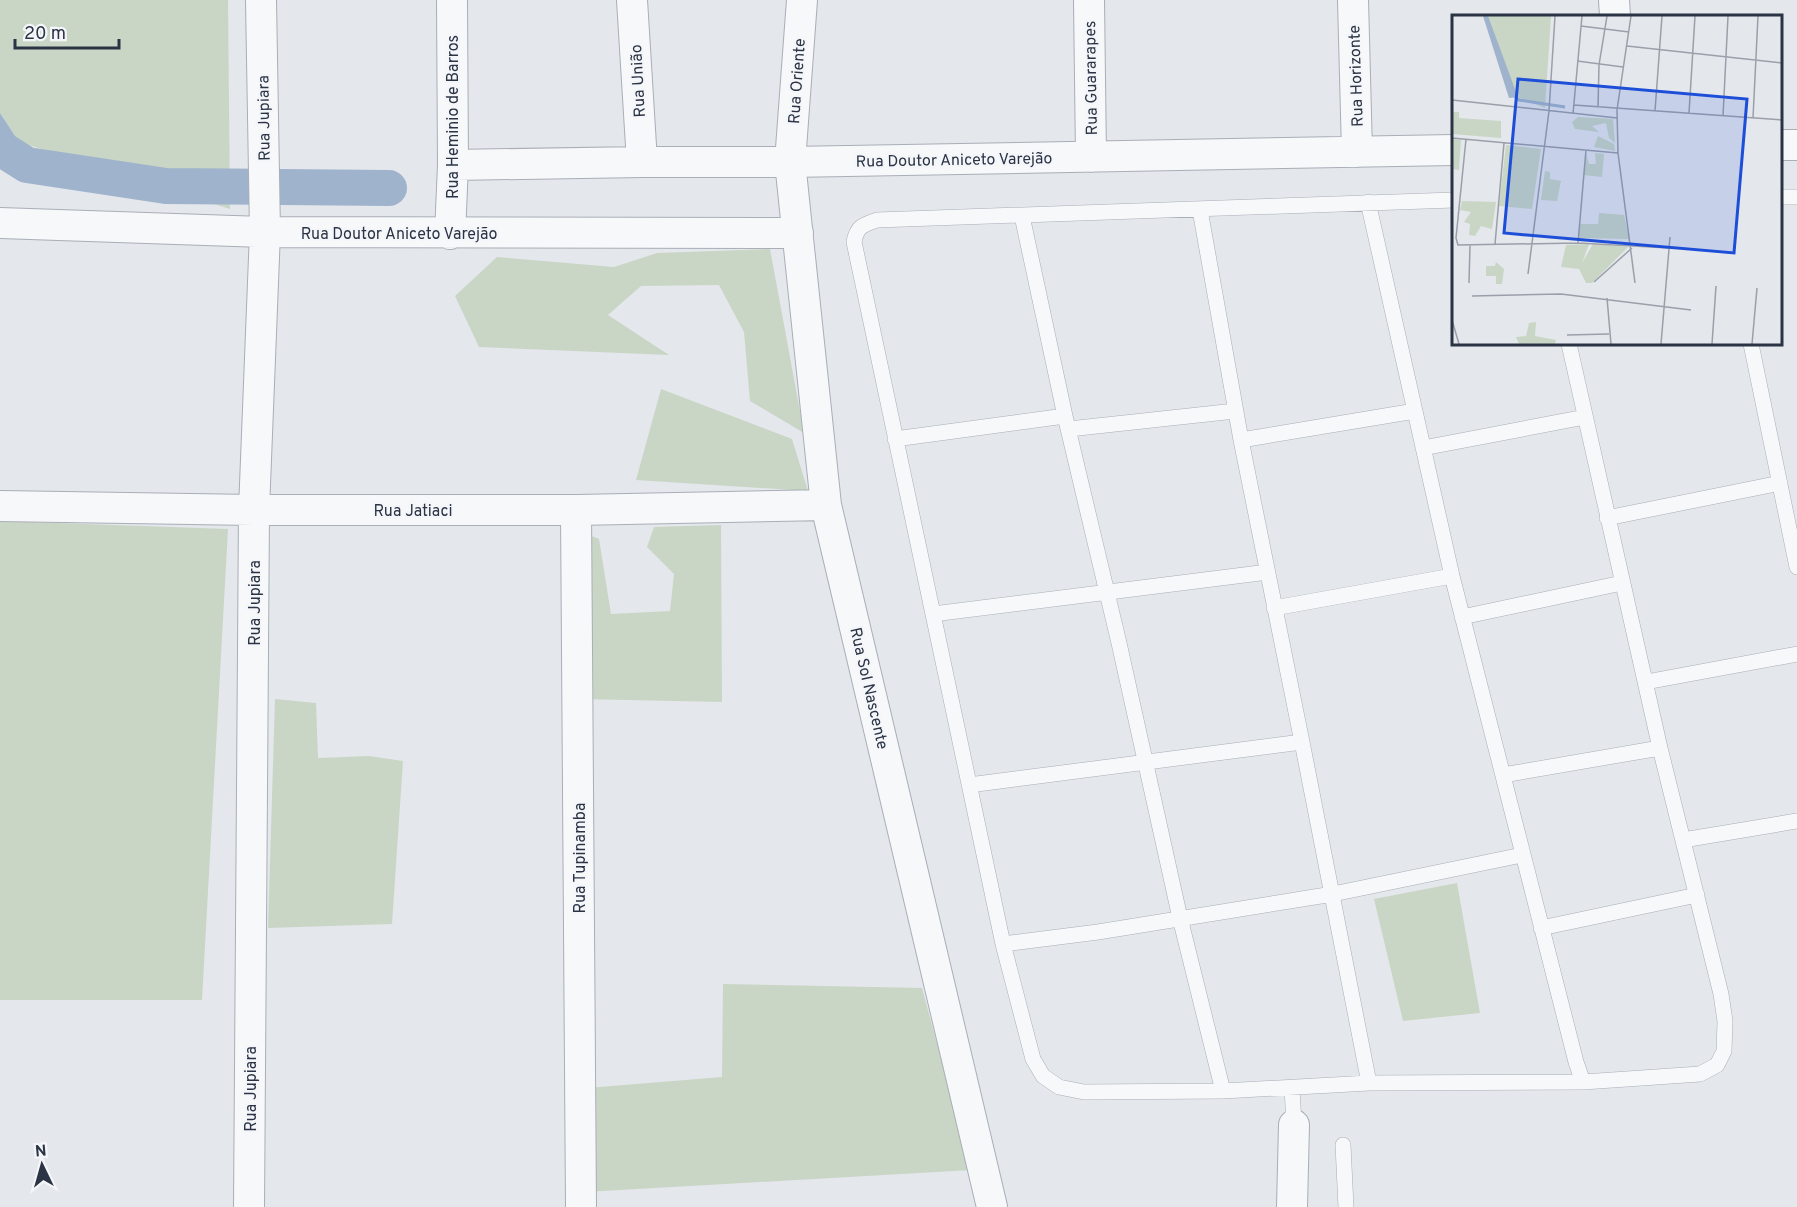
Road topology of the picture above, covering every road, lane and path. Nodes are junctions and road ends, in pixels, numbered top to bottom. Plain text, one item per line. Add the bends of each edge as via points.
1 (261, 0) edge
2 (452, 0) edge
3 (632, 0) edge
4 (802, 0) edge
5 (1089, 0) edge
6 (1353, 0) edge
7 (1614, 0) edge
8 (1615, 15) edge
9 (1797, 144) edge
10 (1782, 145) edge
11 (1452, 150) edge
12 (1357, 152) junction
13 (1091, 157) junction
14 (642, 162) junction
15 (790, 169) junction
16 (453, 172) junction
17 (1452, 200) edge
18 (1368, 202) junction
19 (1200, 210) junction
20 (1022, 216) junction
21 (264, 218) junction
22 (0, 223) edge
23 (451, 224) junction
24 (796, 224) junction
25 (1569, 345) edge
26 (1751, 345) edge
27 (1235, 411) junction
28 (1415, 411) junction
29 (1585, 417) junction
30 (1067, 423) junction
31 (895, 439) junction
32 (1241, 440) junction
33 (1423, 448) junction
34 (1779, 483) junction
35 (826, 505) junction
36 (0, 506) edge
37 (254, 510) junction
38 (576, 510) junction
39 (1607, 518) junction
40 (1797, 567) edge
41 (1268, 572) junction
42 (1452, 576) junction
43 (1622, 583) junction
44 (1107, 592) junction
45 (1274, 608) junction
46 (933, 614) junction
47 (1462, 616) junction
48 (1797, 654) edge
49 (1646, 682) junction
50 (1302, 742) junction
51 (1660, 748) junction
52 (1146, 762) junction
53 (1503, 775) junction
54 (969, 785) junction
55 (1797, 820) edge
56 (1683, 840) junction
57 (1522, 855) junction
58 (1333, 894) junction
59 (1697, 895) junction
60 (1180, 918) junction
61 (1541, 928) junction
62 (1003, 944) junction
63 (1583, 1082) junction
64 (1369, 1083) junction
65 (1292, 1088) junction
66 (1222, 1090) junction
67 (1294, 1125) joint
68 (1343, 1145) dead end
69 (249, 1207) edge
70 (581, 1207) edge
71 (992, 1207) edge
72 (1292, 1207) edge
73 (1346, 1207) edge

1 - 21 street, Rua Jupiara
2 - 16 street, Rua Heminio de Barros
3 - 14 street, Rua União
4 - 15 street, Rua Oriente
5 - 13 street, Rua Guararapes
6 - 12 street, Rua Horizonte
7 - 8 street
9 - 10 street
11 - 12 street, Rua Doutor Aniceto Varejão
12 - 13 street, Rua Doutor Aniceto Varejão
13 - 15 street, Rua Doutor Aniceto Varejão
14 - 15 street, Rua Doutor Aniceto Varejão
14 - 16 street, Rua Doutor Aniceto Varejão
15 - 24 street, Rua Sol Nascente
16 - 23 street, Rua Heminio de Barros
17 - 18 lane
18 - 19 lane
18 - 28 lane
19 - 20 lane
19 - 27 lane
20 - 30 lane
20 - 31 lane via 877,220 855,232
21 - 22 street, Rua Doutor Aniceto Varejão
21 - 23 street, Rua Doutor Aniceto Varejão
21 - 37 street, Rua Jupiara
23 - 24 street, Rua Doutor Aniceto Varejão
24 - 35 street, Rua Sol Nascente
25 - 29 lane
26 - 34 lane
27 - 30 lane
27 - 32 lane
28 - 32 lane
28 - 33 lane
29 - 33 lane
29 - 39 lane
30 - 31 lane
30 - 44 lane
31 - 46 lane
32 - 41 lane
33 - 42 lane
34 - 39 lane
34 - 40 lane
35 - 38 street, Rua Jatiaci
35 - 71 street, Rua Sol Nascente
36 - 37 street, Rua Jatiaci
37 - 38 street, Rua Jatiaci
37 - 69 street, Rua Jupiara
38 - 70 street, Rua Tupinamba
39 - 43 lane
41 - 44 lane
41 - 45 lane
42 - 45 lane
42 - 47 lane
43 - 47 lane
43 - 49 lane
44 - 46 lane
44 - 52 lane
45 - 50 lane
46 - 54 lane
47 - 53 lane
48 - 49 lane
49 - 51 lane
50 - 52 lane
50 - 58 lane
51 - 53 lane
51 - 56 lane
52 - 54 lane
52 - 60 lane
53 - 57 lane
54 - 62 lane
55 - 56 lane
56 - 59 lane
57 - 58 lane
57 - 61 lane
58 - 60 lane
58 - 64 lane
59 - 61 lane
59 - 63 lane via 1725,1021 1725,1051 1717,1065 1700,1074
60 - 62 lane
60 - 66 lane
61 - 63 lane
62 - 66 lane via 1033,1059 1043,1076 1059,1087 1084,1092
63 - 64 lane
64 - 65 lane
65 - 66 lane
65 - 67 lane
67 - 72 street
68 - 73 lane

